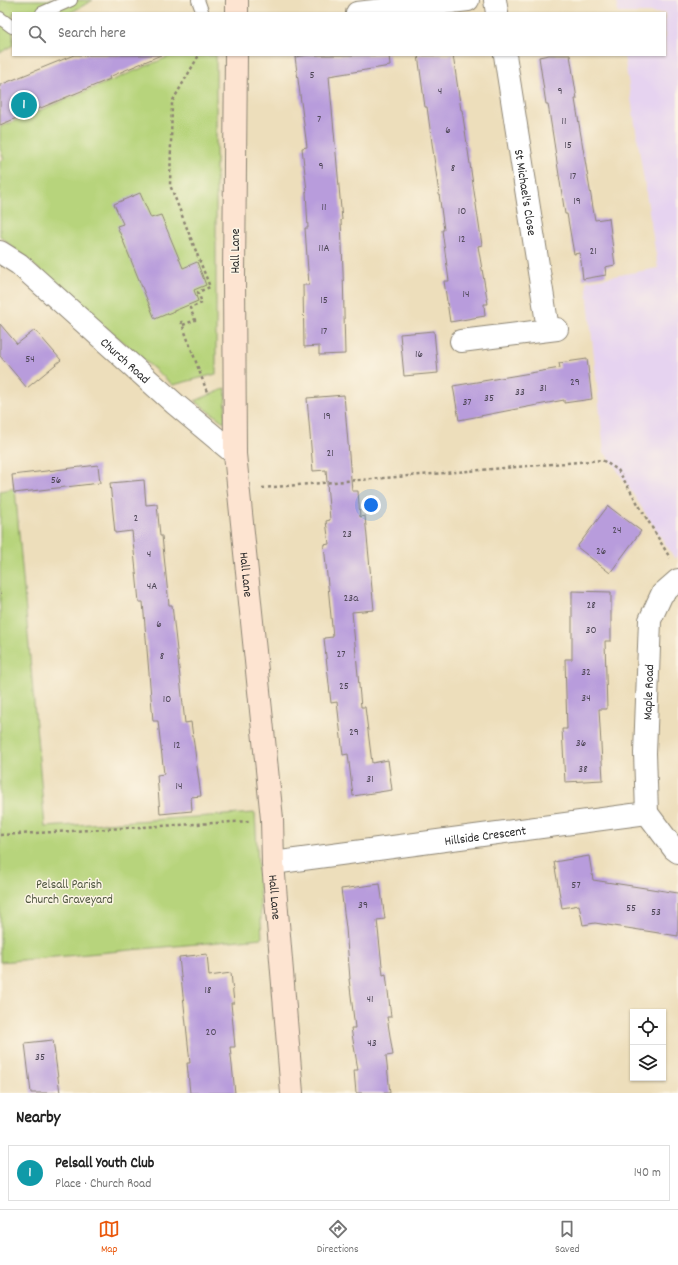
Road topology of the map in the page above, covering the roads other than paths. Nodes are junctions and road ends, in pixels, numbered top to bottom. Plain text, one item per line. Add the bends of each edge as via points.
1 (71, 0) edge
2 (237, 0) edge
3 (468, 0) edge
4 (495, 0) edge
5 (44, 12) edge
6 (237, 12) edge
7 (366, 12) edge
8 (497, 12) edge
9 (0, 18) edge
10 (12, 26) edge
11 (236, 56) edge
12 (505, 56) edge
13 (0, 252) edge
14 (9, 268) edge
15 (461, 341) dead end
16 (235, 454) junction
17 (678, 580) edge
18 (647, 813) junction
19 (678, 852) edge
20 (273, 863) junction
21 (292, 1093) edge

1 - 5 lane
2 - 6 street
3 - 7 street
4 - 8 street
9 - 10 lane
11 - 16 street, Hall Lane
12 - 15 street, St Michael's Close via 553,329
13 - 14 street, Church Road
14 - 16 street, Church Road
16 - 20 street, Hall Lane via 272,819
17 - 18 street, Maple Road via 662,594 650,620 645,753
18 - 19 street
18 - 20 street, Hillside Crescent
20 - 21 street, Hall Lane

